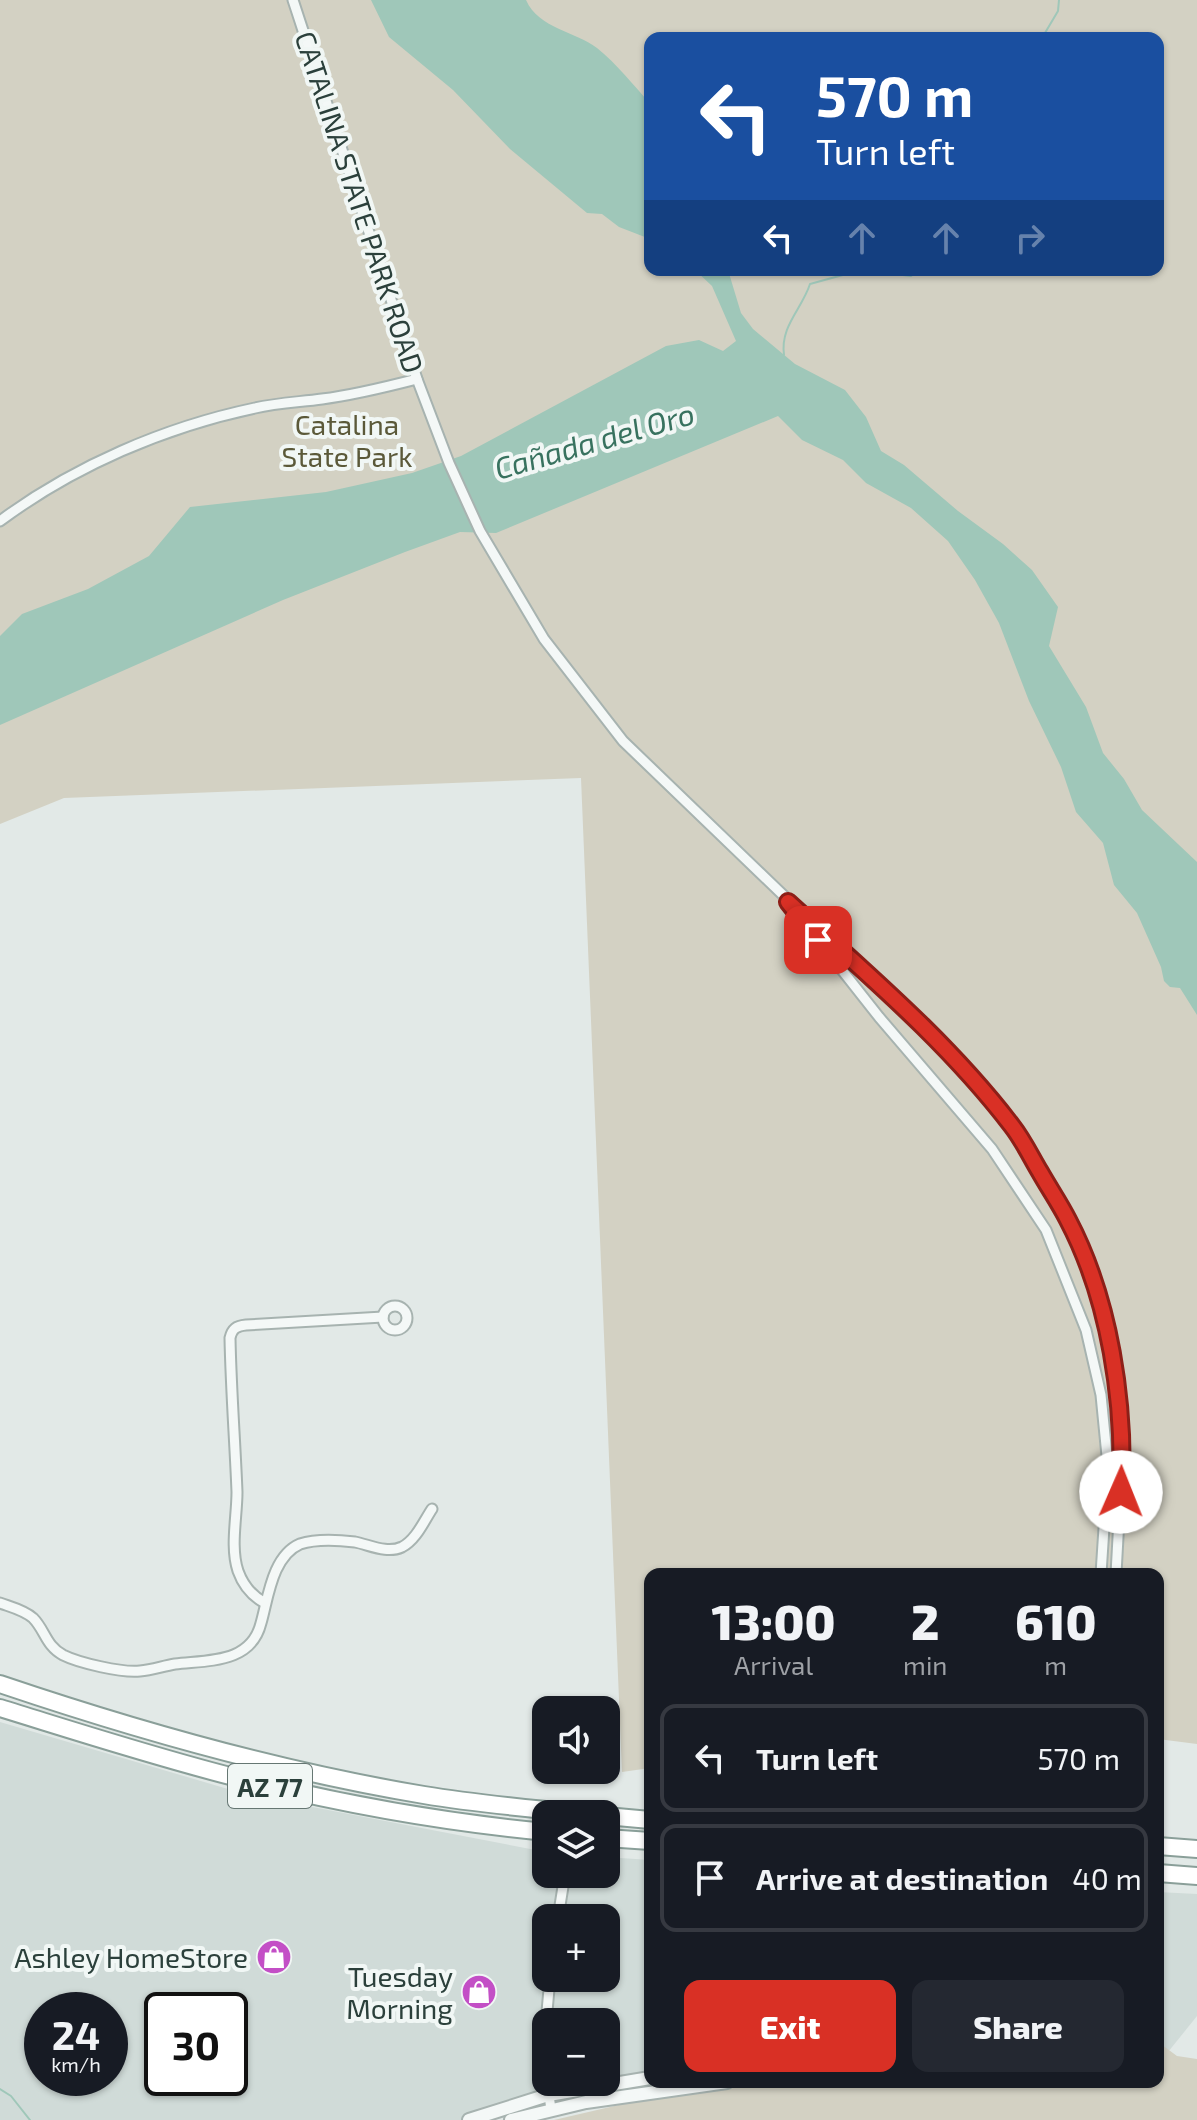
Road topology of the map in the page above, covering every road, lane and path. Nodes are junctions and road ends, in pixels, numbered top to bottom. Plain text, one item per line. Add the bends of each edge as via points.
1 (293, 0) edge
2 (417, 379) junction
3 (0, 521) edge
4 (788, 902) junction
5 (383, 1317) dead end
6 (432, 1509) dead end
7 (1101, 1568) edge
8 (1116, 1568) edge
9 (0, 1603) edge
10 (265, 1603) junction
11 (0, 1684) edge
12 (0, 1708) edge
13 (532, 1808) edge
14 (620, 1817) edge
15 (644, 1819) edge
16 (532, 1830) edge
17 (620, 1839) edge
18 (644, 1841) edge
19 (1164, 1846) edge
20 (1197, 1849) edge
21 (1164, 1873) edge
22 (1197, 1876) edge
23 (644, 2079) edge
24 (620, 2083) edge
25 (688, 2088) edge
26 (545, 2096) edge
27 (548, 2096) edge
28 (551, 2109) junction
29 (469, 2120) edge
30 (511, 2120) edge

1 - 2 street, CATALINA STATE PARK ROAD
2 - 3 street via 362,393 255,408 181,428 85,469
2 - 4 street, CATALINA STATE PARK ROAD via 468,506 544,639 623,741
4 - 7 street, CATALINA STATE PARK ROAD via 992,1149 1046,1230 1086,1330 1101,1395 1108,1466
4 - 8 street, CATALINA STATE PARK ROAD via 971,1076 1014,1128 1068,1220 1105,1323 1116,1393 1122,1464
5 - 10 street via 246,1325 232,1331 234,1552 244,1585
6 - 10 street via 402,1547 383,1549 346,1541 295,1547 279,1568
9 - 10 street via 26,1613 65,1656 136,1672 234,1655 257,1635
11 - 13 highway, AZ 77 via 176,1739 327,1777
12 - 16 highway, AZ 77 via 314,1796
14 - 15 highway
17 - 18 highway
19 - 20 highway
21 - 22 highway
23 - 24 street
25 - 28 street
26 - 29 street
27 - 28 street
28 - 30 street

